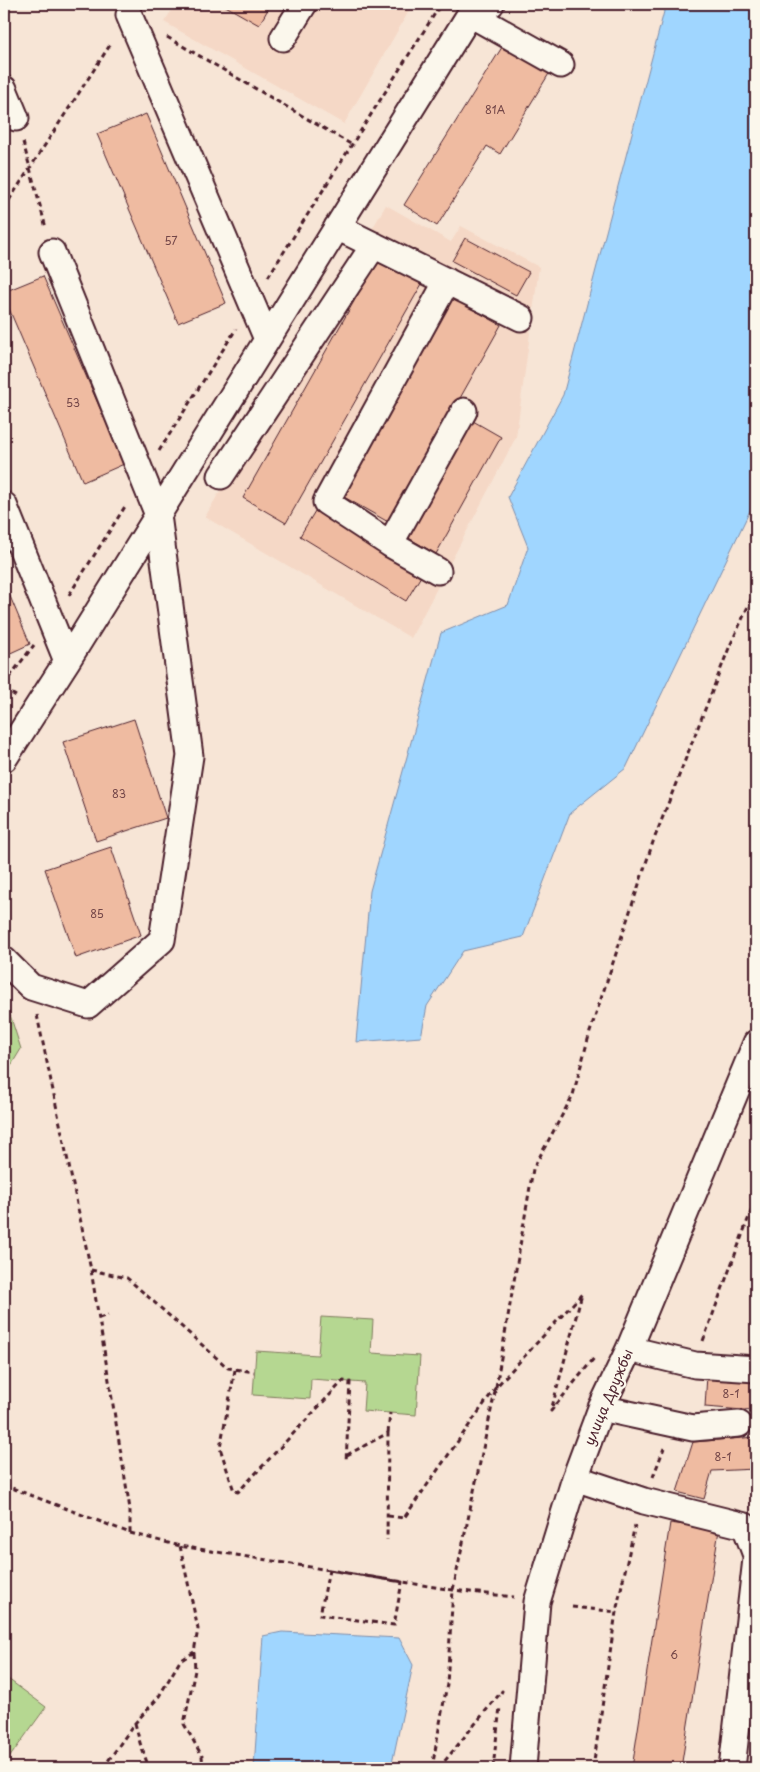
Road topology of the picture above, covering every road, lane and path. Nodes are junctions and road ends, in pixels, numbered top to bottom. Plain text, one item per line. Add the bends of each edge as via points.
1 (304, 4) edge
2 (441, 4) edge
3 (481, 9) edge
4 (129, 15) joint
5 (164, 35) dead end
6 (283, 38) dead end
7 (561, 65) dead end
8 (4, 89) edge
9 (16, 118) joint
10 (352, 145) junction
11 (378, 160) junction
12 (30, 168) junction
13 (4, 208) edge
14 (337, 227) junction
15 (374, 245) junction
16 (52, 252) joint
17 (447, 281) junction
18 (251, 304) junction
19 (521, 318) dead end
20 (267, 339) junction
21 (464, 411) dead end
22 (220, 476) dead end
23 (143, 477) junction
24 (4, 505) edge
25 (158, 514) junction
26 (390, 544) junction
27 (438, 571) dead end
28 (756, 588) edge
29 (52, 623) junction
30 (67, 661) junction
31 (4, 684) edge
32 (11, 730) edge
33 (4, 759) edge
34 (4, 960) edge
35 (32, 987) junction
36 (756, 1043) edge
37 (91, 1270) junction
38 (108, 1315) dead end
39 (99, 1318) junction
40 (629, 1349) junction
41 (597, 1354) dead end
42 (756, 1369) edge
43 (235, 1370) junction
44 (254, 1372) dead end
45 (496, 1387) junction
46 (601, 1408) junction
47 (390, 1413) dead end
48 (739, 1424) dead end
49 (388, 1433) junction
50 (346, 1456) junction
51 (346, 1462) dead end
52 (575, 1478) junction
53 (4, 1485) edge
54 (388, 1516) junction
55 (130, 1533) junction
56 (387, 1540) dead end
57 (180, 1546) junction
58 (756, 1555) edge
59 (756, 1560) edge
60 (329, 1570) junction
61 (402, 1582) junction
62 (453, 1590) junction
63 (513, 1597) dead end
64 (572, 1607) dead end
65 (616, 1612) dead end
66 (194, 1652) junction
67 (135, 1723) junction
68 (103, 1768) edge
69 (149, 1768) edge
70 (203, 1768) edge
71 (432, 1768) edge
72 (439, 1768) edge
73 (493, 1768) edge
74 (523, 1768) edge
75 (732, 1768) edge

1 - 6 street
2 - 10 path
3 - 7 street
3 - 11 street
4 - 12 path
4 - 18 street
5 - 10 path
8 - 9 street
9 - 12 path
10 - 11 path
10 - 18 path
11 - 14 street
12 - 13 path
12 - 16 path
14 - 15 street
14 - 20 street
15 - 17 street
15 - 22 street
16 - 23 street
17 - 19 street
17 - 26 street via 326,502
18 - 20 street
18 - 23 path
20 - 25 street
21 - 26 street
23 - 25 street
23 - 29 path
24 - 29 street
25 - 30 street
25 - 35 street via 190,756 162,940 88,1005
26 - 27 street
28 - 45 path via 653,842 590,1032 573,1095 533,1169
29 - 30 street
29 - 31 path
30 - 32 street
32 - 33 street
34 - 35 street
35 - 37 path
36 - 40 street, улица Дружбы
37 - 39 path
37 - 43 path via 127,1278 228,1368
38 - 39 path
39 - 55 path via 130,1509
40 - 42 street via 694,1365
40 - 46 street, улица Дружбы
41 - 45 path via 551,1411 582,1294
43 - 44 path
43 - 50 path via 220,1448 234,1491 238,1492 343,1381 350,1382
45 - 54 path via 404,1518
45 - 62 path
46 - 48 street via 693,1428
46 - 52 street, улица Дружбы
47 - 49 path
49 - 50 path
49 - 54 path
50 - 51 path
52 - 58 street via 644,1501 745,1526
52 - 74 street, улица Дружбы via 538,1602
53 - 55 path
54 - 56 path
55 - 57 path
57 - 60 path
57 - 66 path via 198,1629
59 - 75 street
60 - 61 path
60 - 61 path via 320,1615 394,1625
61 - 62 path
62 - 63 path
62 - 71 path via 447,1684
64 - 65 path
66 - 67 path via 180,1661 158,1698
66 - 70 path via 195,1670 184,1724 202,1756
67 - 68 path
67 - 69 path
72 - 73 path via 502,1691

